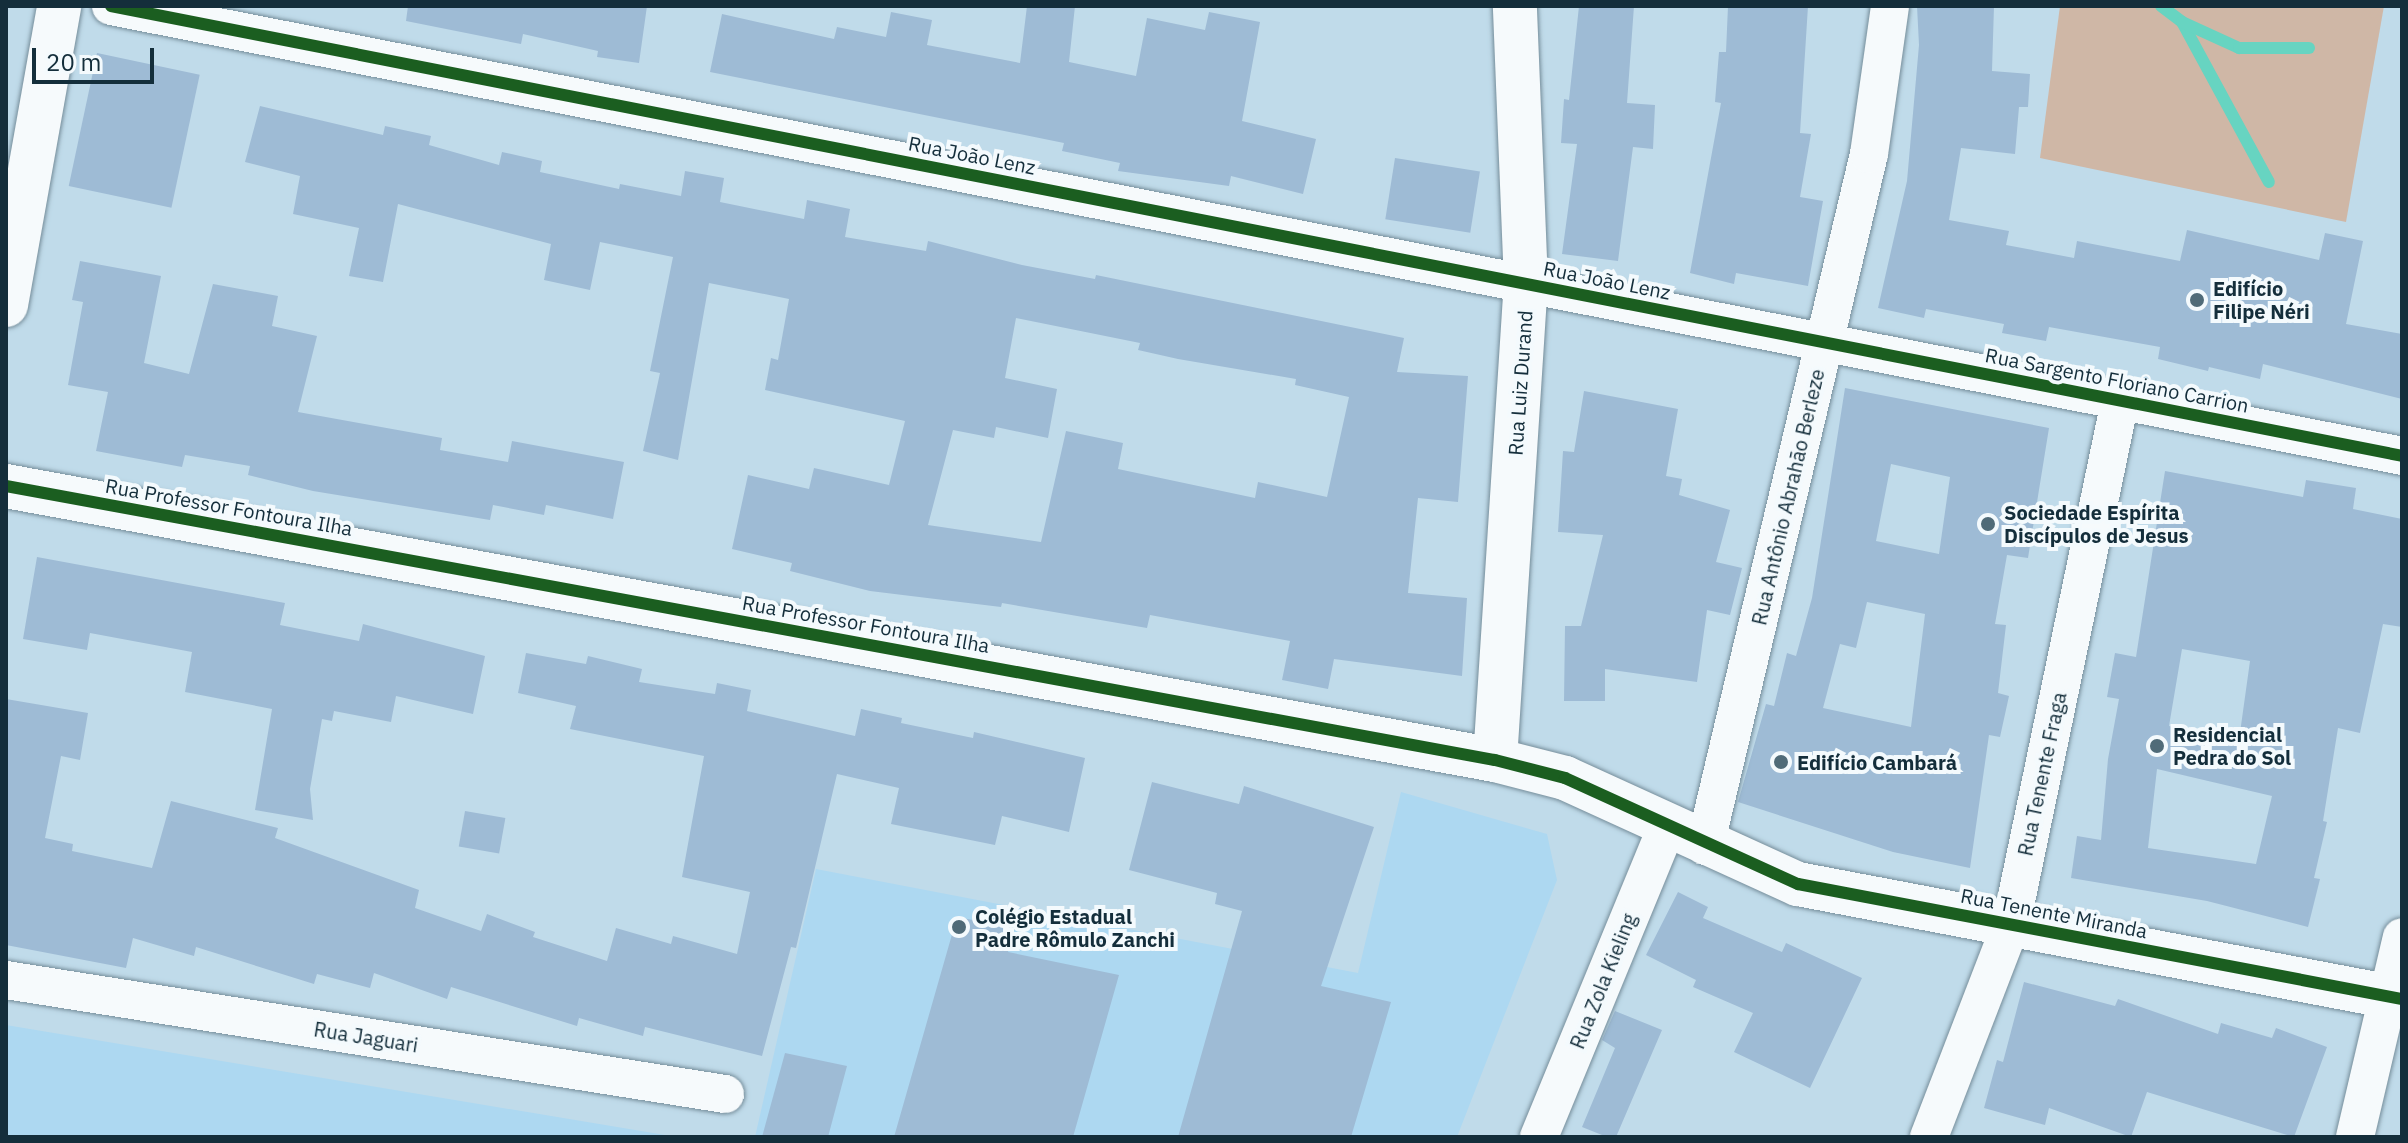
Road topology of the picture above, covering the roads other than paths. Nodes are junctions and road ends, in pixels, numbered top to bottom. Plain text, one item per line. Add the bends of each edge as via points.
1 (59, 6) edge
2 (111, 6) edge
3 (1515, 6) edge
4 (1890, 6) edge
5 (1526, 284) junction
6 (6, 305) edge
7 (1824, 343) junction
8 (2120, 401) junction
9 (2402, 456) edge
10 (6, 486) edge
11 (1495, 760) junction
12 (1667, 826) junction
13 (1705, 846) junction
14 (2011, 925) junction
15 (2402, 937) edge
16 (6, 980) edge
17 (2396, 998) edge
18 (725, 1094) dead end
19 (1539, 1137) edge
20 (1929, 1137) edge
21 (2355, 1137) edge

1 - 6 street
2 - 5 street, Rua João Lenz
3 - 5 street, Rua Luiz Durand
4 - 7 street, Rua Antônio Abrahão Berleze via 1869,154
5 - 7 street, Rua João Lenz
5 - 11 street, Rua Luiz Durand
7 - 8 street, Rua Sargento Floriano Carrion
7 - 13 street, Rua Antônio Abrahão Berleze
8 - 9 street, Rua Sargento Floriano Carrion
8 - 14 street, Rua Tenente Fraga
10 - 11 street, Rua Professor Fontoura Ilha
11 - 12 street, Rua Professor Fontoura Ilha via 1565,778
12 - 13 street, Rua Professor Fontoura Ilha
12 - 19 street, Rua Zola Kieling
13 - 14 street, Rua Tenente Miranda via 1798,884
14 - 17 street, Rua Tenente Miranda
14 - 20 street, Rua Tenente Fraga
15 - 17 street
16 - 18 street, Rua Jaguari
17 - 21 street

